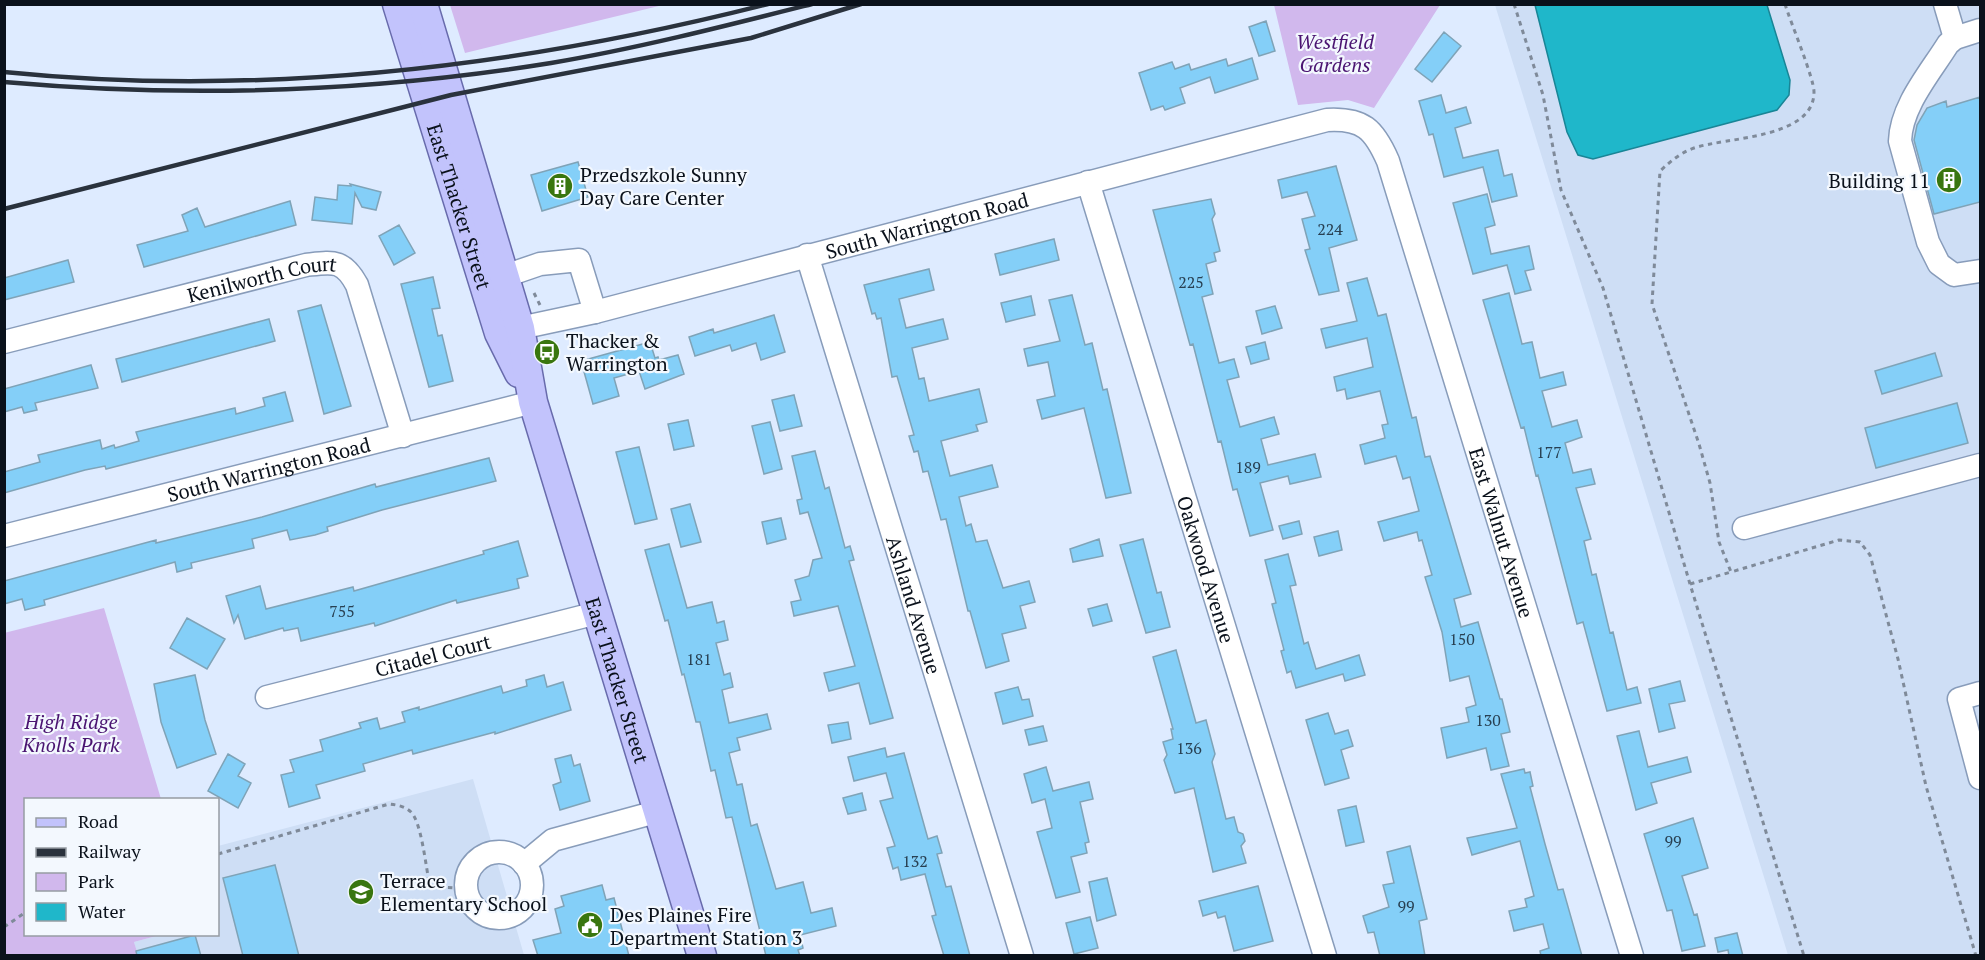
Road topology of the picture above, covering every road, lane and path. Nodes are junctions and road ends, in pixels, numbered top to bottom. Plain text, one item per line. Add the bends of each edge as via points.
1 (397, 4) edge
2 (423, 4) edge
3 (1514, 4) edge
4 (1785, 4) edge
5 (1945, 4) edge
6 (1980, 30) edge
7 (1955, 39) junction
8 (1355, 122) joint
9 (1088, 182) junction
10 (807, 255) junction
11 (1980, 271) edge
12 (505, 276) junction
13 (595, 312) junction
14 (509, 330) junction
15 (4, 342) edge
16 (533, 402) junction
17 (403, 436) junction
18 (1980, 465) edge
19 (1744, 528) dead end
20 (4, 536) edge
21 (1731, 572) junction
22 (1690, 584) junction
23 (597, 613) junction
24 (1970, 696) edge
25 (267, 697) dead end
26 (1980, 778) edge
27 (656, 812) junction
28 (219, 854) edge
29 (524, 864) junction
30 (466, 889) junction
31 (24, 913) edge
32 (4, 927) edge
33 (702, 956) edge
34 (1022, 956) edge
35 (1325, 956) edge
36 (1632, 956) edge
37 (1804, 956) edge
38 (1976, 956) edge

1 - 14 main road, East Thacker Street
2 - 12 main road, East Thacker Street
3 - 22 path via 1543,94 1561,190 1603,288
4 - 21 path via 1814,91 1809,109 1793,125 1761,135 1721,140 1678,154 1660,171 1652,304 1699,444 1719,542
5 - 7 street
6 - 7 street
7 - 11 street via 1948,44 1908,110 1900,127 1900,141 1928,242 1939,264 1954,275
8 - 9 street, South Warrington Road via 1327,120
8 - 36 street, East Walnut Avenue via 1378,136 1388,160
9 - 10 street, South Warrington Road
9 - 35 street, Oakwood Avenue
10 - 13 street, South Warrington Road
10 - 34 street, Ashland Avenue
12 - 13 street via 540,264 579,260
12 - 14 main road, East Thacker Street
13 - 14 street, South Warrington Road
14 - 16 main road, East Thacker Street
15 - 17 street, Kenilworth Court via 306,265 337,263 357,285
16 - 17 street, South Warrington Road
16 - 23 main road, East Thacker Street
17 - 20 street, South Warrington Road
18 - 19 street
21 - 22 path
21 - 38 path via 1839,540 1860,542 1870,555 1926,786
22 - 37 path
23 - 25 street, Citadel Court
23 - 27 main road, East Thacker Street
24 - 26 street
27 - 29 street via 553,840
27 - 33 main road, East Thacker Street
28 - 30 path via 389,804 412,812 430,886
29 - 30 street via 506,853 485,855 470,869
29 - 30 street via 532,884 525,905 517,913 496,918 485,915 475,909
31 - 32 path

